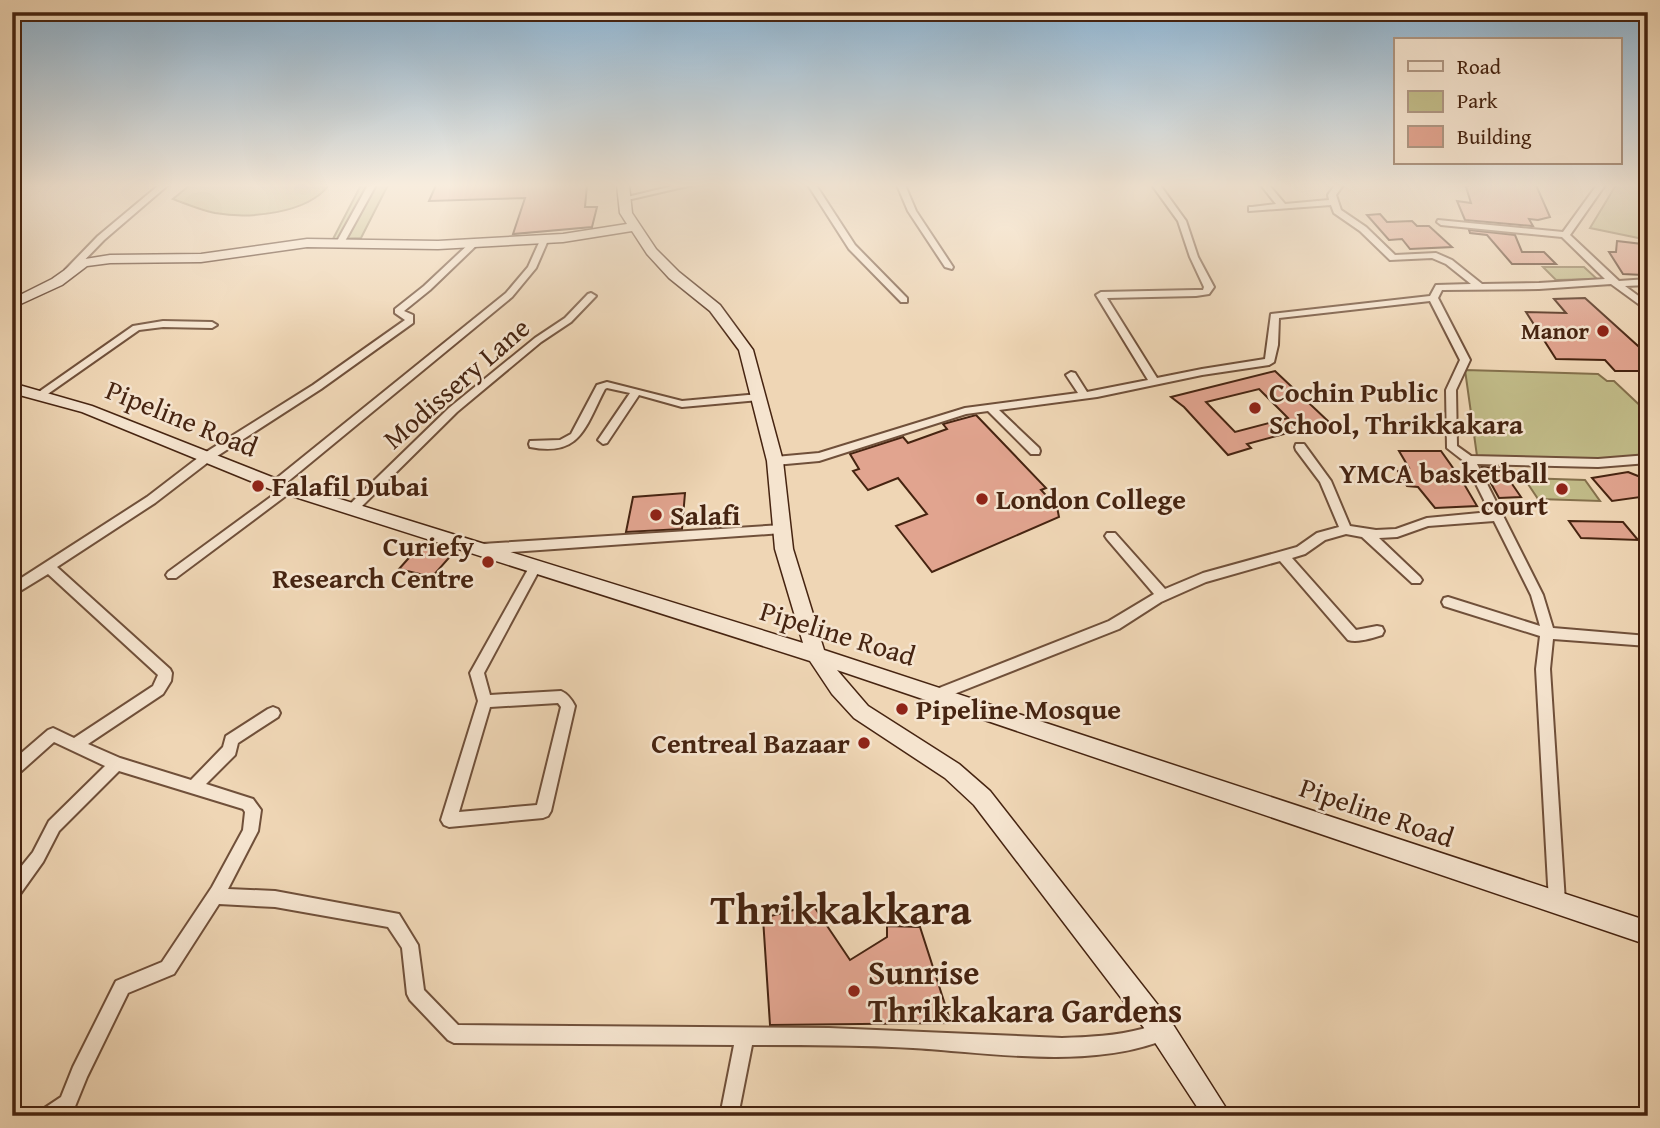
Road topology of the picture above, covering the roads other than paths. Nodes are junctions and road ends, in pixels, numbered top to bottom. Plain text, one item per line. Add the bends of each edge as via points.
1 (101, 238) edge
2 (343, 238) edge
3 (545, 238) joint
4 (642, 238) edge
5 (846, 238) edge
6 (930, 238) edge
7 (1188, 238) edge
8 (1372, 238) edge
9 (1568, 238) edge
10 (476, 242) junction
11 (340, 243) junction
12 (949, 267) dead end
13 (60, 280) junction
14 (1617, 284) junction
15 (1648, 284) edge
16 (1481, 287) junction
17 (591, 296) dead end
18 (1433, 298) junction
19 (904, 300) dead end
20 (12, 304) edge
21 (1648, 308) edge
22 (212, 325) dead end
23 (1071, 375) dead end
24 (1155, 383) junction
25 (12, 388) edge
26 (637, 391) junction
27 (1084, 395) junction
28 (38, 396) junction
29 (759, 397) junction
30 (992, 408) junction
31 (603, 440) dead end
32 (534, 444) dead end
33 (1300, 447) dead end
34 (1035, 451) dead end
35 (207, 457) junction
36 (1648, 458) edge
37 (1469, 460) junction
38 (775, 461) junction
39 (282, 487) junction
40 (353, 508) junction
41 (1497, 516) junction
42 (782, 529) junction
43 (1346, 530) junction
44 (1366, 533) junction
45 (1111, 536) dead end
46 (479, 550) junction
47 (1283, 556) junction
48 (49, 567) junction
49 (535, 567) junction
50 (172, 575) dead end
51 (1416, 580) dead end
52 (12, 592) edge
53 (1163, 596) junction
54 (1448, 602) dead end
55 (1377, 631) dead end
56 (1546, 633) junction
57 (1648, 641) edge
58 (816, 655) junction
59 (939, 694) junction
60 (485, 701) junction
61 (273, 713) dead end
62 (75, 745) junction
63 (117, 764) junction
64 (12, 770) edge
65 (194, 787) junction
66 (12, 891) edge
67 (217, 893) junction
68 (1557, 902) junction
69 (1648, 933) edge
70 (1163, 1032) junction
71 (746, 1036) junction
72 (50, 1116) edge
73 (729, 1116) edge
74 (1218, 1116) edge

1 - 13 street
2 - 11 street
3 - 10 street
3 - 39 street via 533,268 509,295
4 - 29 street via 661,263 715,308 742,342
5 - 19 street
6 - 12 street
7 - 24 street via 1209,287 1206,292 1101,295
8 - 16 street via 1393,258 1433,256 1450,262
9 - 14 street
10 - 11 street
10 - 35 street via 427,289 401,306 398,311 410,321
11 - 13 street via 307,243 201,258 110,259 83,263
13 - 20 street
14 - 15 street
14 - 16 street
14 - 21 street
16 - 18 street via 1439,287
17 - 40 street, Modissery Lane via 568,320 453,410
18 - 24 street via 1274,317 1269,362
18 - 37 street via 1465,360 1451,390 1452,448
22 - 28 street via 136,328
23 - 27 street
24 - 27 street
25 - 28 street, Pipeline Road
26 - 29 street via 682,404
26 - 31 street
26 - 32 street via 601,387 568,442
27 - 30 street
28 - 35 street, Pipeline Road via 87,409
29 - 38 street
30 - 34 street
30 - 38 street via 965,411 819,457
33 - 43 street via 1325,481
35 - 39 street, Pipeline Road
35 - 48 street via 152,500
36 - 37 street via 1598,463
37 - 41 street
38 - 42 street
39 - 40 street, Pipeline Road
39 - 50 street
40 - 46 street, Pipeline Road
41 - 44 street via 1427,522 1397,533
41 - 56 street via 1537,596
42 - 46 street
42 - 58 street
43 - 44 street
43 - 47 street via 1321,536 1301,551
44 - 51 street
45 - 53 street
46 - 49 street, Pipeline Road
47 - 53 street via 1203,578
47 - 55 street via 1353,636
48 - 52 street
48 - 62 street via 165,673 158,690
49 - 58 street, Pipeline Road
49 - 60 street via 477,673
53 - 59 street via 1114,625
54 - 56 street
56 - 57 street
56 - 68 street via 1543,669
58 - 59 street, Pipeline Road
58 - 70 street via 861,712 952,771 982,798
59 - 68 street, Pipeline Road
60 - 60 street via 449,820 543,811 568,706 561,697
61 - 65 street via 231,740 230,750
62 - 63 street
62 - 64 street via 53,734
63 - 65 street
63 - 66 street via 54,826
65 - 67 street via 248,804 253,810 250,831
67 - 71 street via 393,919 410,945 416,994 454,1034
67 - 72 street via 168,968 122,987 68,1103
68 - 69 street, Pipeline Road
70 - 71 street via 1116,1044 1058,1046
70 - 74 street
71 - 73 street

